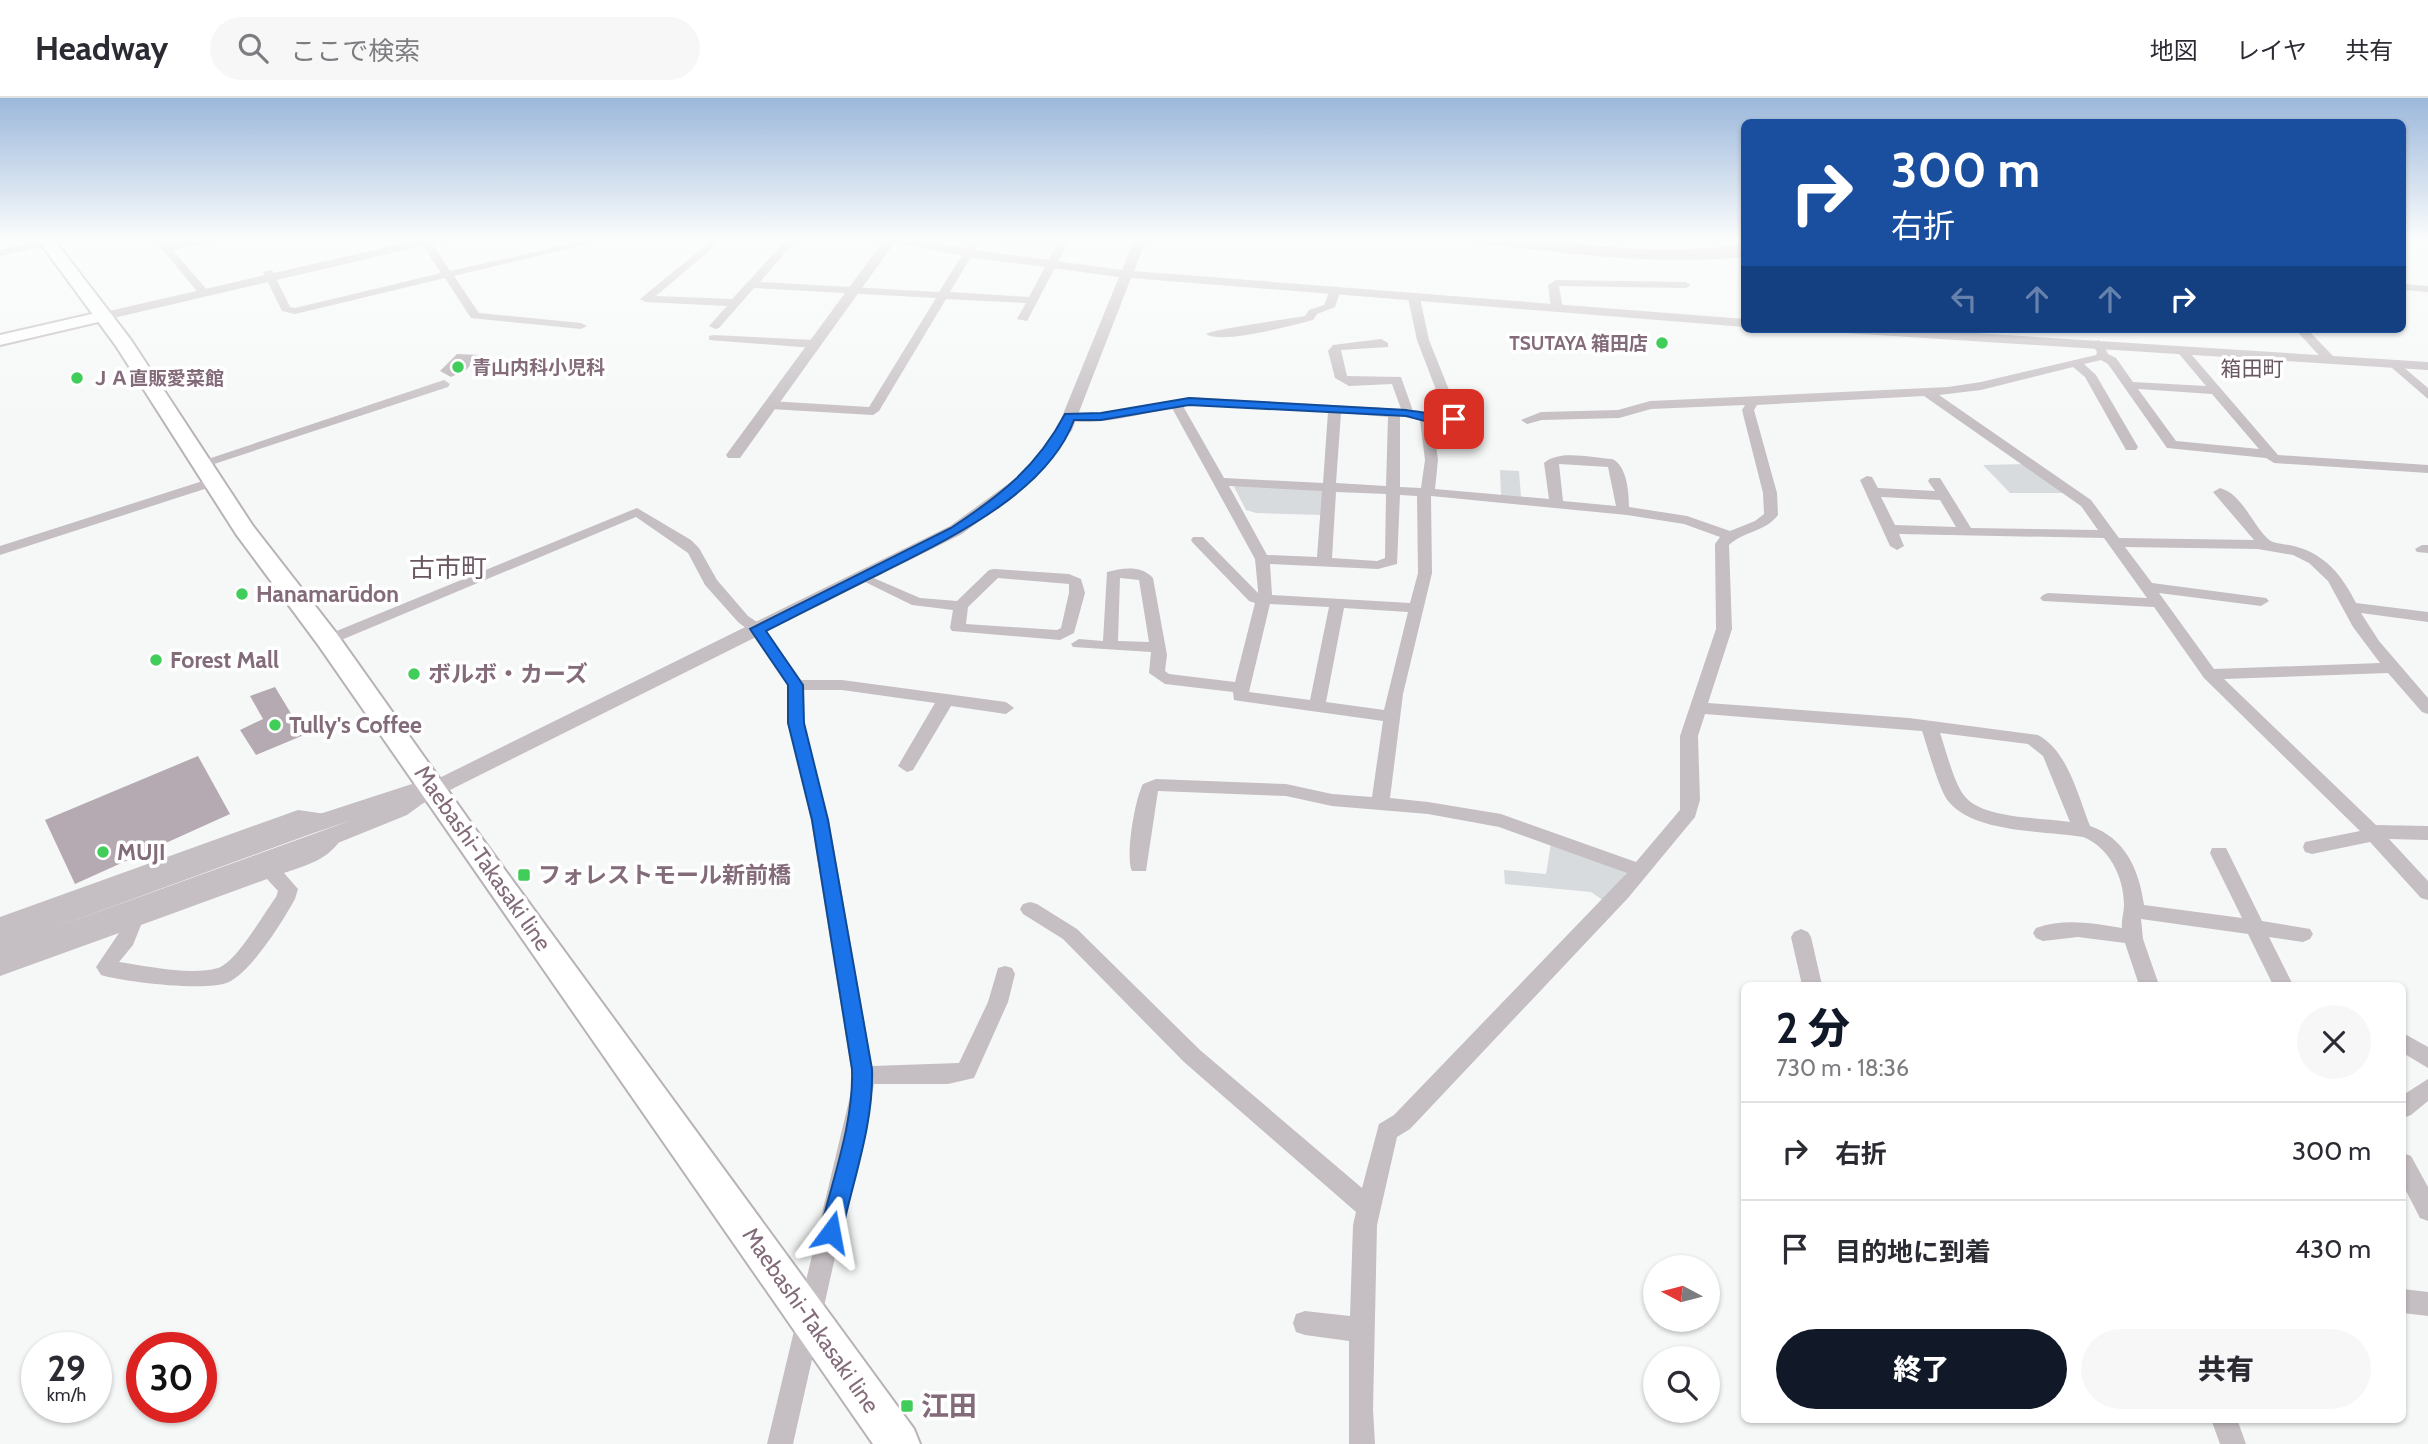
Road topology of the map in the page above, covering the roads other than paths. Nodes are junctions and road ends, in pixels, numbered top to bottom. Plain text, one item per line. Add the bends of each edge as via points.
1 (93, 300) edge
2 (157, 300) edge
3 (283, 300) edge
4 (337, 300) edge
5 (465, 300) edge
6 (664, 300) edge
7 (739, 300) edge
8 (846, 300) edge
9 (940, 300) edge
10 (1029, 300) edge
11 (1032, 300) joint
12 (1115, 300) edge
13 (1331, 300) edge
14 (1414, 300) edge
15 (1438, 300) edge
16 (1555, 300) edge
17 (736, 303) junction
18 (1557, 309) junction
19 (102, 312) junction
20 (1023, 319) dead end
21 (1741, 323) edge
22 (581, 326) dead end
23 (0, 330) edge
24 (1894, 333) edge
25 (2305, 333) edge
26 (1212, 334) dead end
27 (0, 342) edge
28 (814, 344) junction
29 (1384, 345) dead end
30 (2181, 349) junction
31 (2100, 350) junction
32 (2329, 359) junction
33 (2075, 363) junction
34 (2395, 364) junction
35 (2428, 366) edge
36 (444, 384) dead end
37 (2129, 385) junction
38 (2215, 390) junction
39 (1928, 393) junction
40 (2428, 395) edge
41 (1175, 402) junction
42 (1753, 402) junction
43 (770, 405) junction
44 (1335, 409) junction
45 (1398, 413) junction
46 (1069, 417) junction
47 (1426, 418) junction
48 (1527, 420) dead end
49 (2131, 447) dead end
50 (2269, 454) junction
51 (734, 455) dead end
52 (2428, 469) edge
53 (206, 473) junction
54 (1935, 481) dead end
55 (1220, 482) junction
56 (1330, 487) junction
57 (1393, 490) junction
58 (1428, 492) junction
59 (2220, 492) dead end
60 (1944, 496) junction
61 (1557, 504) junction
62 (1619, 511) junction
63 (1889, 529) junction
64 (1967, 533) junction
65 (1730, 536) junction
66 (2111, 538) junction
67 (1198, 540) dead end
68 (1897, 546) dead end
69 (2266, 546) junction
70 (0, 551) edge
71 (1262, 559) junction
72 (1324, 562) junction
73 (862, 577) junction
74 (2147, 587) junction
75 (2048, 598) dead end
76 (1264, 599) junction
77 (2261, 601) dead end
78 (2157, 603) junction
79 (1337, 604) junction
80 (961, 606) junction
81 (2352, 607) junction
82 (1417, 608) junction
83 (2428, 617) edge
84 (757, 629) junction
85 (328, 640) junction
86 (1079, 644) dead end
87 (1110, 646) junction
88 (1155, 647) junction
89 (2393, 668) junction
90 (2210, 674) junction
91 (796, 685) junction
92 (1240, 688) junction
93 (945, 701) junction
94 (1317, 707) junction
95 (1006, 708) dead end
96 (1697, 708) junction
97 (2428, 708) edge
98 (1392, 717) junction
99 (1929, 727) junction
100 (907, 766) dead end
101 (435, 790) junction
102 (1380, 804) junction
103 (330, 828) junction
104 (2083, 830) junction
105 (2373, 833) junction
106 (2428, 833) edge
107 (305, 837) junction
108 (2312, 847) dead end
109 (2219, 853) dead end
110 (1139, 866) dead end
111 (274, 869) junction
112 (1638, 870) junction
113 (2428, 893) edge
114 (1030, 909) dead end
115 (2134, 911) junction
116 (132, 920) junction
117 (0, 925) edge
118 (2254, 927) junction
119 (2043, 933) dead end
120 (2303, 934) dead end
121 (1801, 937) dead end
122 (2134, 937) junction
123 (0, 938) edge
124 (0, 957) edge
125 (0, 968) edge
126 (1005, 974) dead end
127 (1811, 982) edge
128 (2148, 982) edge
129 (2282, 982) edge
130 (2406, 1044) edge
131 (2428, 1059) edge
132 (862, 1075) junction
133 (2428, 1088) edge
134 (2406, 1106) edge
135 (2406, 1169) edge
136 (1369, 1208) junction
137 (2428, 1210) edge
138 (2406, 1301) edge
139 (2428, 1304) edge
140 (810, 1318) junction
141 (1305, 1323) dead end
142 (1364, 1330) junction
143 (2225, 1423) edge
144 (780, 1444) edge
145 (899, 1444) edge
146 (1362, 1444) edge
147 (2233, 1444) edge

1 - 19 main road, Maebashi-Takasaki line
2 - 19 street
3 - 4 street via 289,311
5 - 22 street via 475,316
6 - 17 street
7 - 17 street
8 - 28 street
9 - 43 street via 873,411
10 - 11 street
11 - 20 street
12 - 46 street
13 - 26 street via 1329,307 1313,312 1310,318 1273,328
14 - 47 street via 1423,340 1460,419
15 - 18 street
16 - 18 street
17 - 28 street via 714,332
18 - 21 street
19 - 23 main road
19 - 27 main road via 75,324
19 - 53 main road, Maebashi-Takasaki line
24 - 31 street
25 - 32 street
28 - 43 street
29 - 45 street via 1336,347 1334,351 1341,378 1349,382 1397,380 1408,408
30 - 31 street
30 - 32 street
30 - 38 street
31 - 33 street
31 - 37 street
32 - 34 street
33 - 39 street via 1981,386
33 - 49 street via 2090,374
34 - 35 street
34 - 40 street
36 - 53 street
37 - 38 street
37 - 50 street via 2172,446
38 - 50 street
39 - 42 street
39 - 66 street via 2079,496
41 - 44 street
41 - 46 street
41 - 55 street
42 - 48 street via 1650,405 1619,414
42 - 65 street via 1748,410 1770,493 1771,515 1763,524
43 - 51 street
44 - 45 street
44 - 56 street
45 - 47 street
45 - 57 street via 1394,418
46 - 73 street via 1040,464 1002,499 956,530
47 - 58 street via 1431,468
50 - 52 street via 2280,462
53 - 70 street
53 - 85 main road, Maebashi-Takasaki line
54 - 60 street
55 - 56 street
55 - 71 street
56 - 57 street
56 - 72 street
57 - 58 street
57 - 72 street via 1392,561 1378,565
58 - 61 street
58 - 82 street via 1423,498 1426,565
59 - 69 street
60 - 63 street via 1870,486
60 - 64 street
61 - 62 street
61 - 62 street via 1551,463 1612,463 1623,506
62 - 65 street via 1687,520
63 - 64 street
63 - 68 street
64 - 66 street via 2012,531
65 - 96 street via 1722,544 1723,634
66 - 69 street
66 - 74 street
67 - 76 street via 1245,591
69 - 81 street via 2295,551 2324,566
71 - 72 street
71 - 76 street
73 - 80 street via 917,602
73 - 84 street
74 - 77 street
74 - 78 street
75 - 78 street
76 - 79 street
76 - 92 street
78 - 90 street
79 - 82 street
79 - 94 street
80 - 80 street via 994,573 1076,582 1068,631 1060,635 958,628
81 - 83 street
81 - 89 street via 2363,631
82 - 98 street
84 - 85 street via 723,598 686,543 637,512
84 - 91 street
84 - 101 street
85 - 101 main road, Maebashi-Takasaki line
86 - 87 street
87 - 88 street
87 - 88 street via 1110,582 1112,575 1128,572 1146,578
88 - 92 street via 1157,673 1165,679
89 - 90 street
89 - 97 street
90 - 105 street
91 - 93 street via 842,685
91 - 132 street via 796,723 820,820
92 - 94 street via 1244,698
93 - 95 street
93 - 100 street
94 - 98 street
96 - 99 street
96 - 112 street via 1688,750 1689,812
98 - 102 street
99 - 104 street via 1955,798 1962,805 2007,820
99 - 104 street via 2038,741 2054,760
101 - 103 street via 399,810
101 - 140 main road, Maebashi-Takasaki line
102 - 110 street via 1272,789 1151,785
102 - 112 street via 1501,821
103 - 107 street
103 - 111 street via 317,852
103 - 117 street via 298,817
104 - 115 street via 2113,846
105 - 106 street
105 - 108 street
105 - 113 street
107 - 123 street
107 - 124 street
109 - 118 street
111 - 116 street
111 - 116 street via 288,889 285,898 238,965 223,976 181,978 108,969 109,960 132,932
112 - 136 street via 1402,1122 1387,1131
114 - 136 street via 1070,934 1192,1056
115 - 118 street
115 - 122 street
116 - 125 street
118 - 120 street
118 - 129 street
119 - 122 street via 2078,929
121 - 127 street
122 - 128 street
126 - 132 street via 998,1002 966,1071
130 - 131 street
132 - 140 street via 859,1112
133 - 134 street
135 - 137 street
136 - 142 street
138 - 139 street
140 - 144 street
140 - 145 main road, Maebashi-Takasaki line
141 - 142 street
142 - 146 street
143 - 147 street

